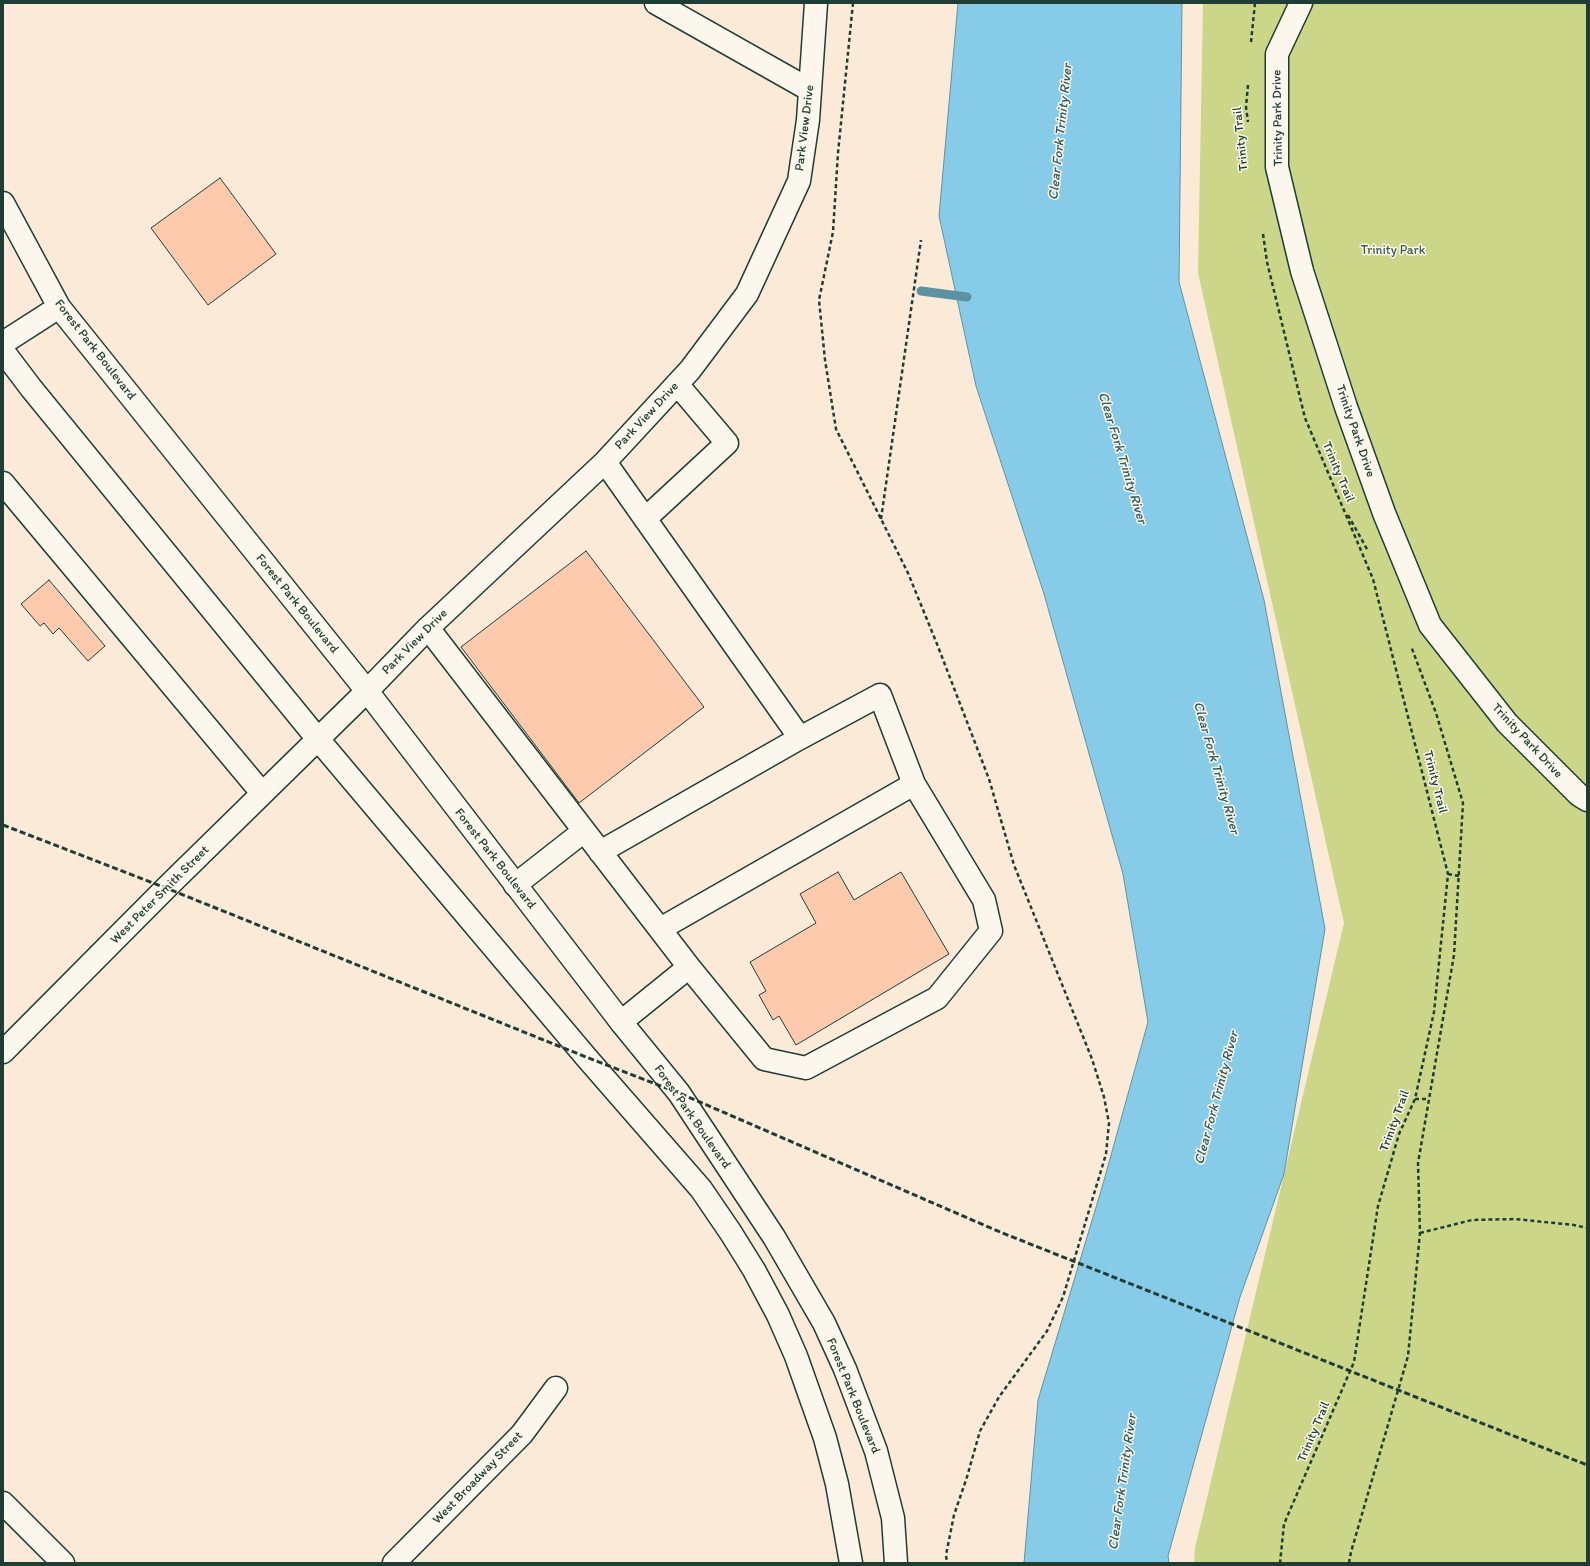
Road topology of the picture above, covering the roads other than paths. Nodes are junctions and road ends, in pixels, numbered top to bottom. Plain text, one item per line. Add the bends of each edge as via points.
1 (656, 3) edge
2 (816, 3) edge
3 (1302, 3) edge
4 (810, 90) junction
5 (3, 203) edge
6 (59, 307) junction
7 (3, 343) edge
8 (3, 351) edge
9 (677, 384) junction
10 (605, 462) junction
11 (3, 483) edge
12 (645, 519) junction
13 (428, 628) junction
14 (366, 691) junction
15 (317, 738) junction
16 (800, 738) junction
17 (914, 784) junction
18 (262, 793) junction
19 (1587, 800) edge
20 (584, 831) junction
21 (600, 852) junction
22 (515, 885) junction
23 (660, 929) junction
24 (689, 967) junction
25 (621, 1022) junction
26 (3, 1052) edge
27 (556, 1388) dead end
28 (3, 1503) edge
29 (63, 1563) edge
30 (394, 1563) edge
31 (851, 1563) edge
32 (896, 1563) edge

1 - 4 main road
2 - 4 main road, Park View Drive
3 - 19 main road, Trinity Park Drive via 1277,54 1277,168 1302,271 1351,421 1384,513 1430,626 1507,723 1579,796
4 - 9 main road, Park View Drive via 799,181 747,294
5 - 6 main road, Forest Park Boulevard
6 - 7 main road
6 - 14 main road, Forest Park Boulevard
8 - 15 main road
9 - 10 main road, Park View Drive
9 - 12 main road via 727,443
10 - 12 main road
10 - 13 main road, Park View Drive
11 - 18 main road
12 - 16 main road
13 - 14 main road, Park View Drive
13 - 20 main road
14 - 15 main road, Park View Drive
14 - 22 main road, Forest Park Boulevard
15 - 18 main road, West Peter Smith Street
15 - 31 main road via 586,1058 701,1189 731,1233 778,1315 813,1402 837,1484
16 - 17 main road via 880,695
16 - 21 main road
17 - 23 main road
17 - 24 main road via 984,900 991,931 937,998 806,1068 764,1059
18 - 26 main road, West Peter Smith Street
20 - 21 main road
20 - 22 main road
21 - 23 main road
22 - 25 main road, Forest Park Boulevard
23 - 24 main road
24 - 25 main road
25 - 32 main road, Forest Park Boulevard via 678,1093 774,1237 824,1323 845,1369 876,1451 893,1518
27 - 30 main road, West Broadway Street via 522,1434
28 - 29 main road

